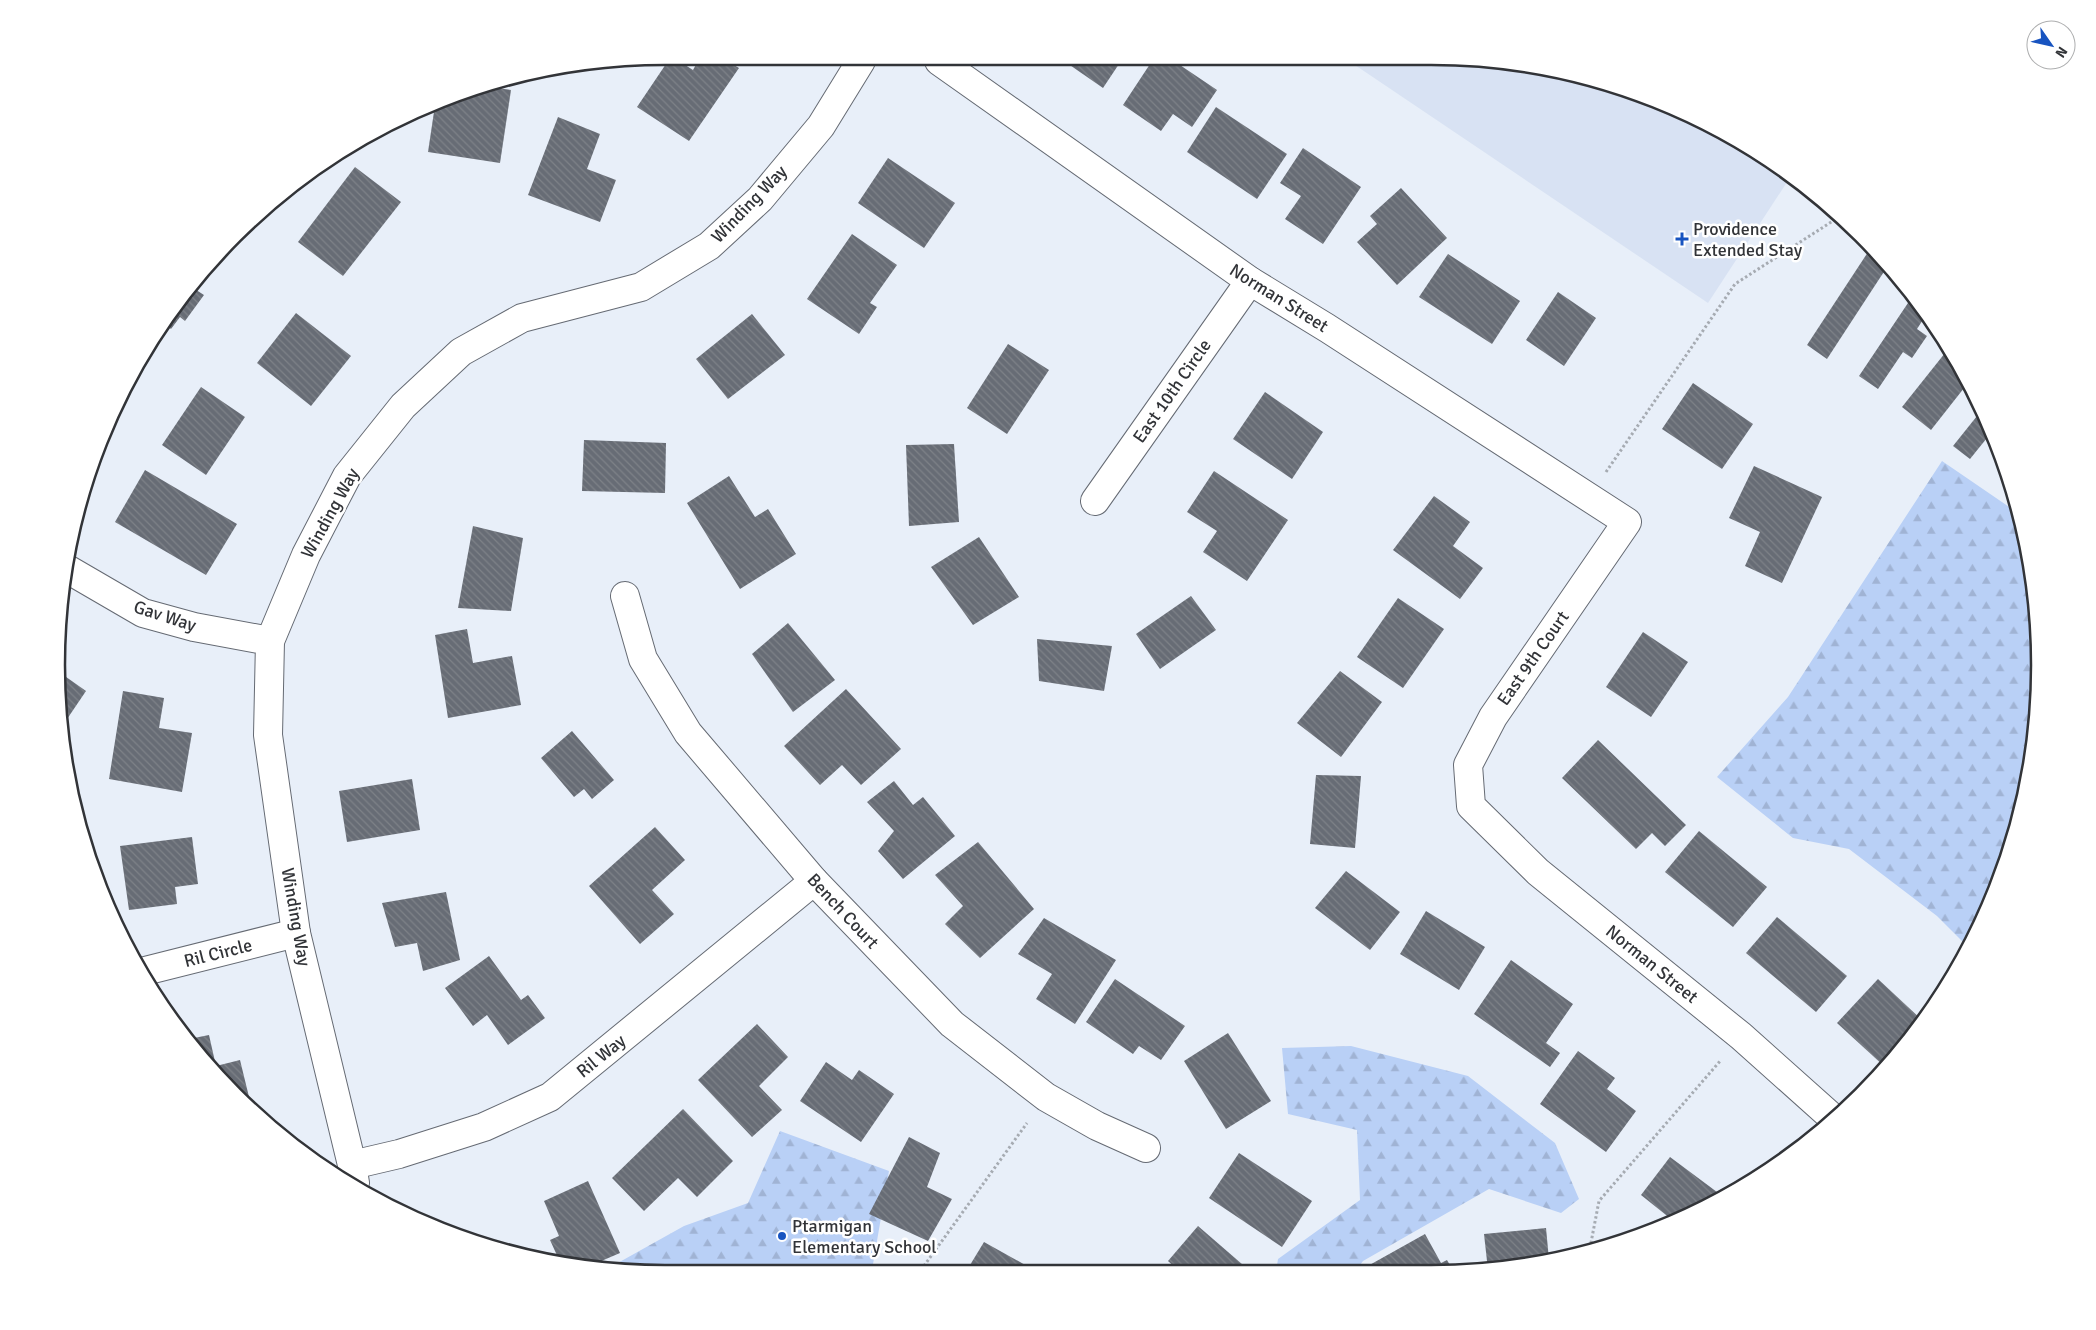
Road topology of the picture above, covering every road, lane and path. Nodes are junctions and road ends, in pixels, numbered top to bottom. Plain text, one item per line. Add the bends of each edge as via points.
1 (859, 65) edge
2 (943, 65) edge
3 (1834, 220) edge
4 (1250, 281) junction
5 (1590, 496) junction
6 (1094, 501) dead end
7 (1627, 522) joint
8 (73, 572) edge
9 (625, 596) dead end
10 (270, 641) junction
11 (1471, 806) joint
12 (814, 881) junction
13 (296, 933) junction
14 (148, 970) edge
15 (1741, 1036) junction
16 (1046, 1097) junction
17 (1829, 1114) edge
18 (1146, 1148) dead end
19 (353, 1174) edge
20 (1591, 1243) edge
21 (925, 1265) edge

1 - 10 street, Winding Way via 821,126 760,199 709,246 640,287 522,318 461,352 403,406 347,476 306,555
2 - 4 street, Norman Street
3 - 5 path via 1735,284
4 - 5 street, Norman Street
4 - 6 street, East 10th Circle
5 - 7 street, Norman Street
7 - 11 street, East 9th Court via 1493,717 1468,765
8 - 10 street, Gav Way via 143,613 194,627
9 - 12 street, Bench Court via 643,659 688,733
10 - 13 street, Winding Way via 268,735
11 - 15 street, Norman Street via 1538,872
12 - 16 street, Bench Court via 952,1024
12 - 19 street, Ril Way via 550,1097 484,1127 399,1154
13 - 14 street, Ril Circle
13 - 19 street, Winding Way
15 - 17 street, Norman Street
15 - 20 path via 1599,1201
16 - 18 street, Bench Court via 1097,1126
16 - 21 path

